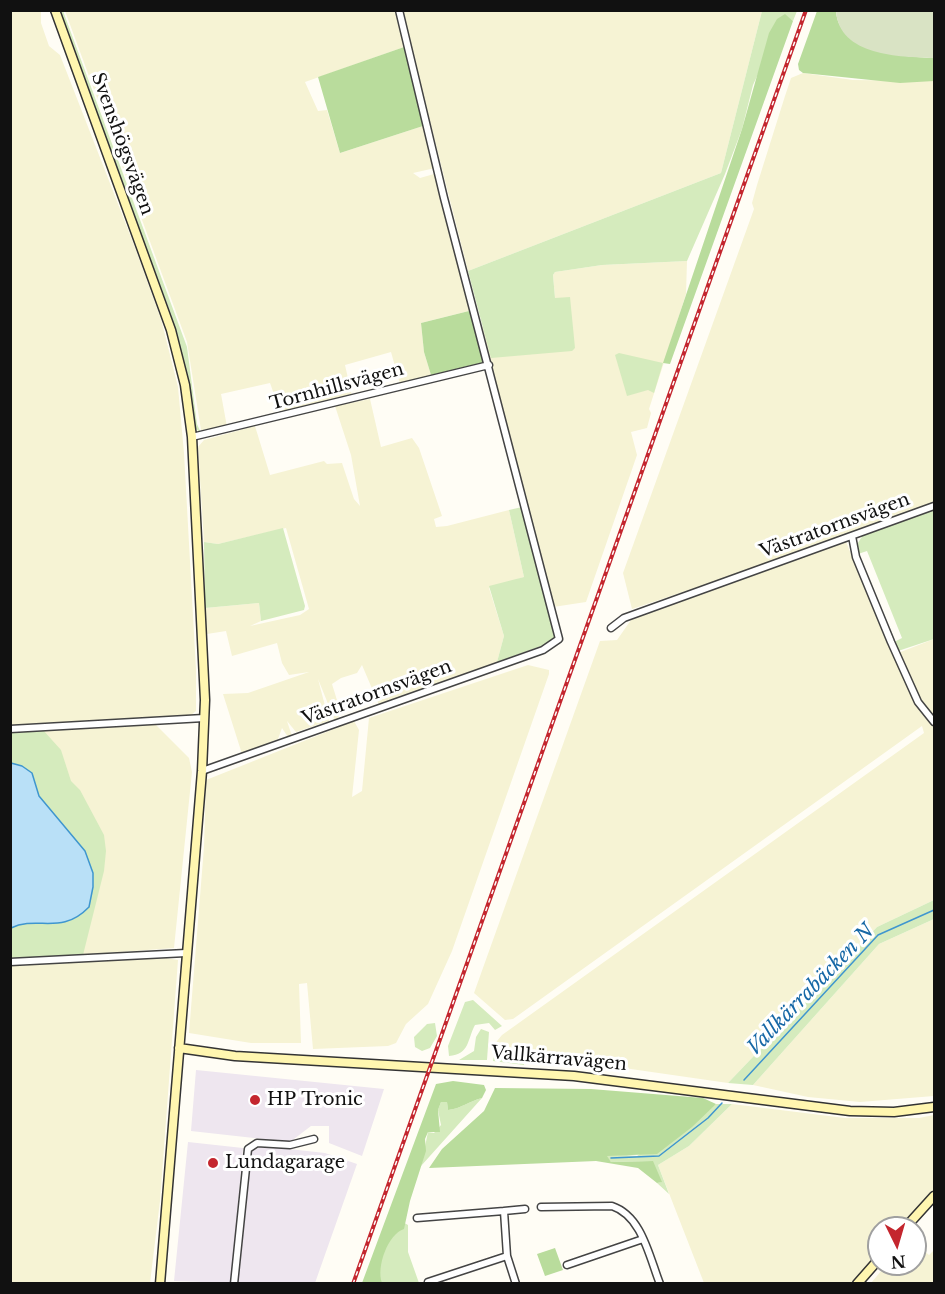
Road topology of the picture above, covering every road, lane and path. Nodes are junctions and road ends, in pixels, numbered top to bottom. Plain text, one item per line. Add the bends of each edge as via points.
1 (55, 10) edge
2 (399, 10) edge
3 (489, 365) junction
4 (192, 437) junction
5 (934, 506) edge
6 (852, 536) junction
7 (611, 628) dead end
8 (204, 718) junction
9 (934, 722) edge
10 (10, 729) edge
11 (202, 771) junction
12 (186, 953) junction
13 (10, 962) edge
14 (179, 1048) junction
15 (934, 1107) edge
16 (314, 1139) dead end
17 (934, 1196) edge
18 (542, 1207) dead end
19 (525, 1209) dead end
20 (504, 1211) junction
21 (916, 1216) edge
22 (417, 1218) dead end
23 (643, 1239) junction
24 (507, 1256) junction
25 (567, 1265) dead end
26 (867, 1273) edge
27 (428, 1282) edge
28 (658, 1283) edge
29 (160, 1284) edge
30 (234, 1284) edge
31 (516, 1284) edge
32 (857, 1284) edge

1 - 4 main road, Svenshögsvägen via 180,360
2 - 3 street
3 - 4 street, Tornhillsvägen
3 - 11 street, Västratornsvägen via 559,639 543,650
4 - 8 main road, Svenshögsvägen
5 - 6 street, Västratornsvägen
6 - 7 street, Västratornsvägen via 624,618
6 - 9 street via 856,557 909,682 922,710
8 - 10 street
8 - 11 main road, Svenshögsvägen
11 - 12 main road, Svenshögsvägen
12 - 13 street
12 - 14 main road, Svenshögsvägen
14 - 15 main road, Vallkärravägen via 236,1056 574,1076 850,1111 894,1112
14 - 29 main road, Svenshögsvägen
16 - 30 street via 290,1145 257,1143 248,1149
17 - 21 main road
18 - 23 street via 612,1206 633,1220
19 - 20 street
20 - 22 street
20 - 24 street
23 - 25 street
23 - 28 street
24 - 27 street
24 - 31 street
26 - 32 main road

